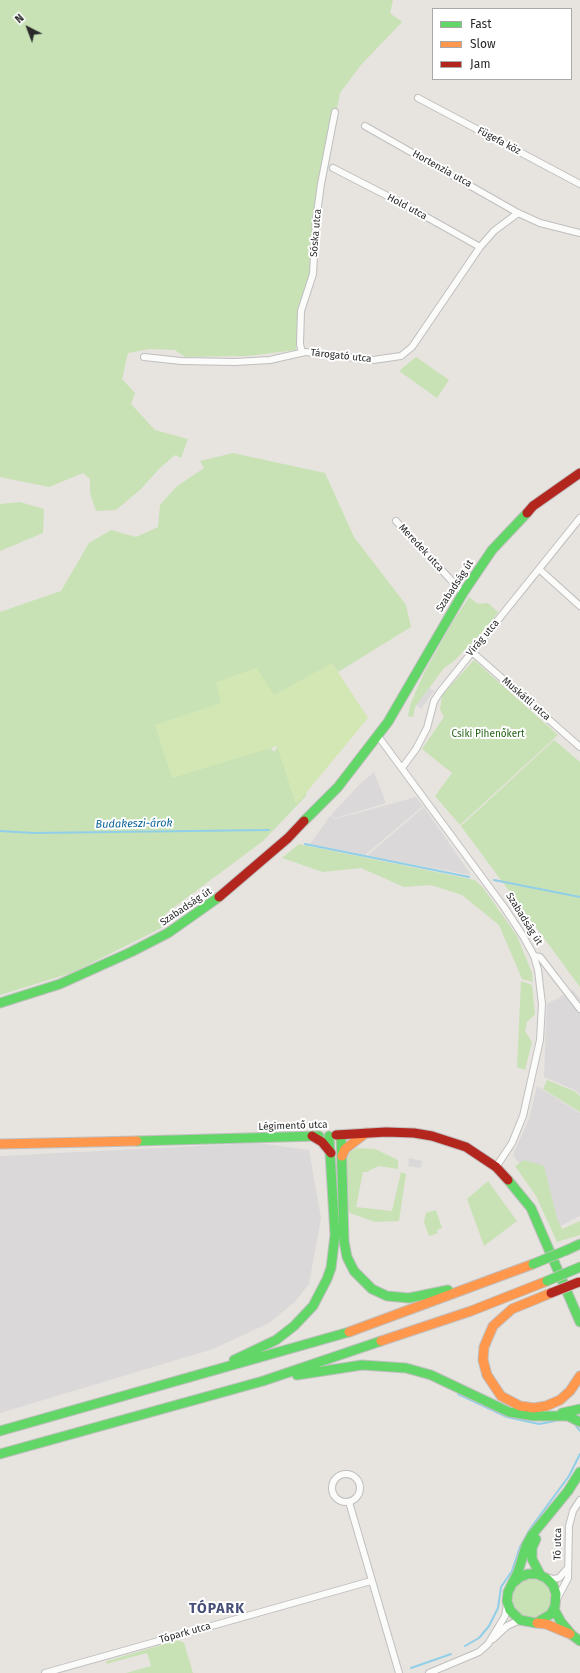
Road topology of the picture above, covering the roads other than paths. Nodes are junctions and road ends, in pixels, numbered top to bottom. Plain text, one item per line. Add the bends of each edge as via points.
1 (418, 98) dead end
2 (335, 112) dead end
3 (366, 126) dead end
4 (333, 168) dead end
5 (580, 184) edge
6 (518, 213) junction
7 (580, 233) edge
8 (480, 247) junction
9 (302, 353) junction
10 (144, 357) dead end
11 (580, 473) edge
12 (580, 518) edge
13 (396, 521) dead end
14 (539, 569) junction
15 (463, 593) junction
16 (580, 606) edge
17 (471, 651) junction
18 (378, 736) junction
19 (580, 747) edge
20 (402, 768) junction
21 (534, 956) junction
22 (0, 1003) edge
23 (580, 1008) edge
24 (366, 1133) junction
25 (341, 1135) junction
26 (312, 1136) junction
27 (330, 1136) junction
28 (0, 1144) edge
29 (331, 1153) junction
30 (342, 1156) junction
31 (496, 1167) junction
32 (580, 1244) edge
33 (522, 1268) junction
34 (577, 1269) edge
35 (579, 1282) edge
36 (580, 1322) edge
37 (580, 1376) edge
38 (184, 1381) junction
39 (263, 1381) junction
40 (580, 1409) edge
41 (554, 1415) junction
42 (580, 1422) edge
43 (0, 1431) edge
44 (0, 1454) edge
45 (580, 1472) edge
46 (580, 1500) edge
47 (349, 1502) junction
48 (545, 1522) junction
49 (568, 1566) junction
50 (542, 1576) junction
51 (371, 1581) junction
52 (513, 1583) junction
53 (556, 1599) junction
54 (507, 1601) junction
55 (554, 1609) junction
56 (520, 1620) junction
57 (536, 1623) junction
58 (572, 1635) junction
59 (580, 1641) edge
60 (488, 1644) junction
61 (44, 1673) edge
62 (399, 1673) edge
63 (429, 1673) edge

1 - 5 street, Fügefa köz
2 - 9 street, Sóska utca via 316,220 313,274 301,311
3 - 6 street, Hortenzia utca
4 - 8 street, Hold utca
6 - 7 street, Hortenzia utca
6 - 8 street, Tárogató utca via 494,231
8 - 9 street, Tárogató utca via 412,347 401,356 373,360
9 - 10 street, Tárogató utca via 270,360 235,362
11 - 15 main road, Szabadság út via 546,496 513,526 492,550
12 - 14 street, Virág utca
13 - 15 street, Meredek utca
14 - 16 street
14 - 17 street, Virág utca
15 - 18 main road, Szabadság út
17 - 19 street, Muskátli utca
17 - 20 street, Virág utca via 434,701 427,728
18 - 20 street, Szabadság út
18 - 22 main road, Szabadság út via 303,824 252,870 198,913 168,933 96,969 60,984
20 - 21 street, Szabadság út via 504,907
21 - 23 street via 540,956
21 - 31 street, Szabadság út via 541,988 540,1040 523,1116 512,1143
24 - 25 main road, Légimentő utca
24 - 30 main road via 345,1149
24 - 31 main road, Légimentő utca via 414,1133 449,1140 479,1154
25 - 27 main road, Légimentő utca
25 - 30 main road
26 - 27 main road, Légimentő utca
26 - 28 main road, Légimentő utca
26 - 29 main road via 322,1142
27 - 29 main road
29 - 38 main road via 335,1220 333,1252 327,1279 313,1306 276,1340
30 - 33 main road via 345,1250 354,1271 376,1292 400,1298 422,1297
31 - 36 main road, Légimentő utca via 531,1208
32 - 33 main road, bridge
33 - 38 main road via 388,1319
34 - 39 main road, bridge via 471,1310
35 - 37 main road, bridge via 512,1309 493,1326 484,1347 483,1360 487,1375 501,1396 520,1406 534,1408 560,1400
38 - 43 main road
39 - 41 main road via 348,1366 393,1366 431,1375 509,1412
39 - 44 main road
40 - 41 main road
41 - 42 main road via 572,1417
45 - 48 main road
46 - 49 street, Tó utca via 569,1522
47 - 47 street via 356,1498 360,1491 360,1483 355,1476 348,1473 336,1477 332,1488 338,1499
47 - 51 street
48 - 50 main road via 532,1545 531,1552 533,1563
48 - 52 main road via 532,1535 526,1546
49 - 50 street, Tó utca via 558,1579
49 - 53 street, Tó utca via 568,1578
50 - 52 main road via 524,1575
50 - 53 main road via 553,1585
51 - 61 street, Tópark utca
51 - 62 street
52 - 54 main road
53 - 55 main road
54 - 56 main road via 513,1614
54 - 60 street via 505,1616
55 - 57 main road via 547,1618
55 - 58 main road
56 - 57 main road
56 - 60 street via 507,1626
57 - 58 main road via 546,1624
58 - 59 main road
60 - 63 street via 469,1657

